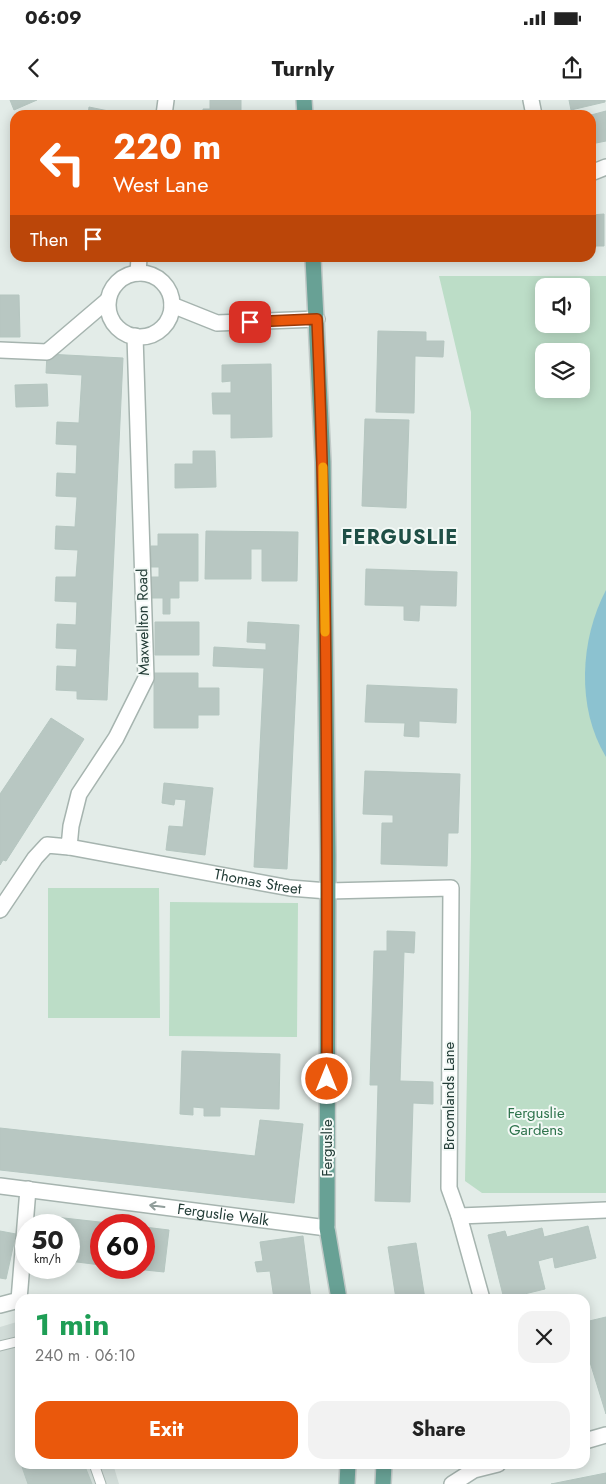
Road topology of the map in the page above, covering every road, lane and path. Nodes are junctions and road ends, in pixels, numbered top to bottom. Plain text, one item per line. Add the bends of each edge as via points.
1 (314, 262) edge
2 (138, 265) edge
3 (108, 300) junction
4 (172, 305) junction
5 (317, 319) junction
6 (136, 336) junction
7 (0, 350) edge
8 (69, 847) junction
9 (451, 888) joint
10 (328, 891) junction
11 (0, 910) edge
12 (0, 1186) edge
13 (28, 1189) junction
14 (606, 1210) edge
15 (459, 1216) junction
16 (327, 1228) junction
17 (19, 1294) edge
18 (337, 1294) edge
19 (481, 1294) edge
20 (15, 1301) edge
21 (0, 1305) edge
22 (15, 1342) edge
23 (0, 1346) edge
24 (606, 1435) edge
25 (590, 1440) edge
26 (96, 1469) edge
27 (348, 1469) edge
28 (384, 1469) edge
29 (478, 1469) edge
30 (101, 1484) edge
31 (347, 1484) edge
32 (383, 1484) edge
33 (452, 1484) edge

1 - 5 main road, Ferguslie
2 - 3 street via 122,278
2 - 4 street via 162,282 169,291
3 - 6 street via 113,321 125,333
3 - 7 street via 47,352
4 - 5 street via 217,323
4 - 6 street via 164,326 155,333
5 - 10 main road, Ferguslie via 323,462
6 - 8 street, Maxwellton Road via 146,678 116,738 79,794
8 - 10 street, Thomas Street via 290,888
8 - 11 street via 47,845
9 - 10 street, Thomas Street
9 - 15 street, Broomlands Lane via 448,1188
10 - 16 main road, Ferguslie
12 - 13 street, Ferguslie Walk
16 -> 13 street, Ferguslie Walk
13 - 17 street
14 - 15 street
15 - 19 street, Broomlands Lane
16 - 18 main road, Ferguslie
20 - 21 street
22 - 23 lane
24 - 25 street
26 - 30 lane
27 - 31 main road
28 - 32 main road
29 - 33 street

